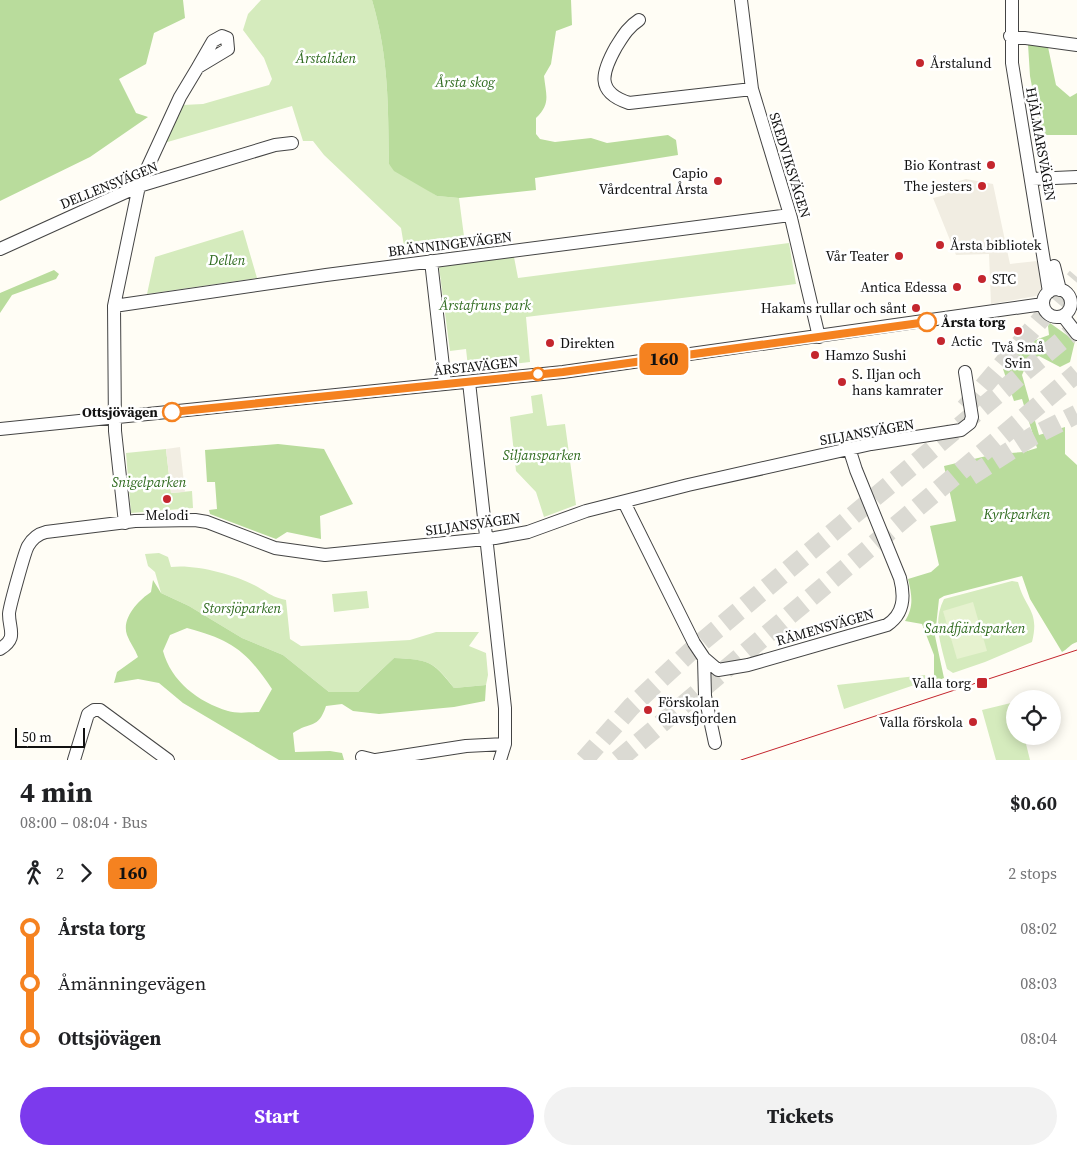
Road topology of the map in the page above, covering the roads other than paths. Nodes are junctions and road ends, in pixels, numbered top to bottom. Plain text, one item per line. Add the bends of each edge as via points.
1 (741, 0) edge
2 (1012, 0) edge
3 (1018, 0) edge
4 (639, 20) dead end
5 (1014, 36) junction
6 (1077, 45) edge
7 (198, 67) dead end
8 (752, 89) junction
9 (292, 143) dead end
10 (1077, 177) edge
11 (1035, 178) junction
12 (139, 186) junction
13 (790, 215) junction
14 (0, 249) edge
15 (431, 261) junction
16 (1055, 291) junction
17 (1043, 304) junction
18 (1074, 305) edge
19 (114, 306) junction
20 (1063, 316) junction
21 (1077, 334) edge
22 (819, 337) junction
23 (965, 372) dead end
24 (469, 382) junction
25 (445, 384) junction
26 (116, 417) junction
27 (0, 429) edge
28 (849, 448) junction
29 (624, 502) junction
30 (125, 523) junction
31 (486, 539) junction
32 (4, 617) edge
33 (0, 648) edge
34 (704, 658) junction
35 (715, 743) dead end
36 (505, 744) junction
37 (371, 759) edge
38 (74, 760) edge
39 (168, 760) edge
40 (500, 760) edge

1 - 8 street, SKEDVIKSVÄGEN
2 - 5 street, HJÄLMARSVÄGEN
3 - 5 street, HJÄLMARSVÄGEN
4 - 8 street via 629,27 608,61 604,74 606,86 619,100 630,103
5 - 6 street
5 - 11 street, HJÄLMARSVÄGEN
7 - 12 street via 180,97
8 - 13 street, SKEDVIKSVÄGEN
9 - 12 street, DELLENSVÄGEN via 275,145
10 - 11 street
11 - 16 street, HJÄLMARSVÄGEN via 1056,275
12 - 14 street, DELLENSVÄGEN
12 - 19 street
13 - 15 street, BRÄNNINGEVÄGEN
13 - 22 street, SKEDVIKSVÄGEN
15 - 19 street, BRÄNNINGEVÄGEN
15 - 25 street
16 - 17 street
16 - 18 street via 1069,295
17 - 20 street via 1050,315
17 - 22 street, ÅRSTAVÄGEN
18 - 20 street
19 - 26 street
20 - 21 street
22 - 24 street, ÅRSTAVÄGEN
23 - 28 street, SILJANSVÄGEN via 972,417 960,430
24 - 25 street, ÅRSTAVÄGEN
24 - 31 street
25 - 26 street, ÅRSTAVÄGEN
26 - 27 street, ÅRSTAVÄGEN
26 - 30 street
28 - 29 street, SILJANSVÄGEN
28 - 34 street, RÄMENSVÄGEN via 900,578 904,596 898,615 887,625 748,665 718,670
29 - 31 street, SILJANSVÄGEN via 586,511 528,532
29 - 34 street
30 - 31 street, SILJANSVÄGEN via 195,520 275,548 325,555
30 - 32 street, SILJANSVÄGEN via 46,532 36,536 26,549
31 - 36 street via 505,708
32 - 33 street, SILJANSVÄGEN via 12,634 7,645
34 - 35 street via 705,696
36 - 37 street
36 - 40 street
38 - 39 street via 88,714 94,710 100,710

